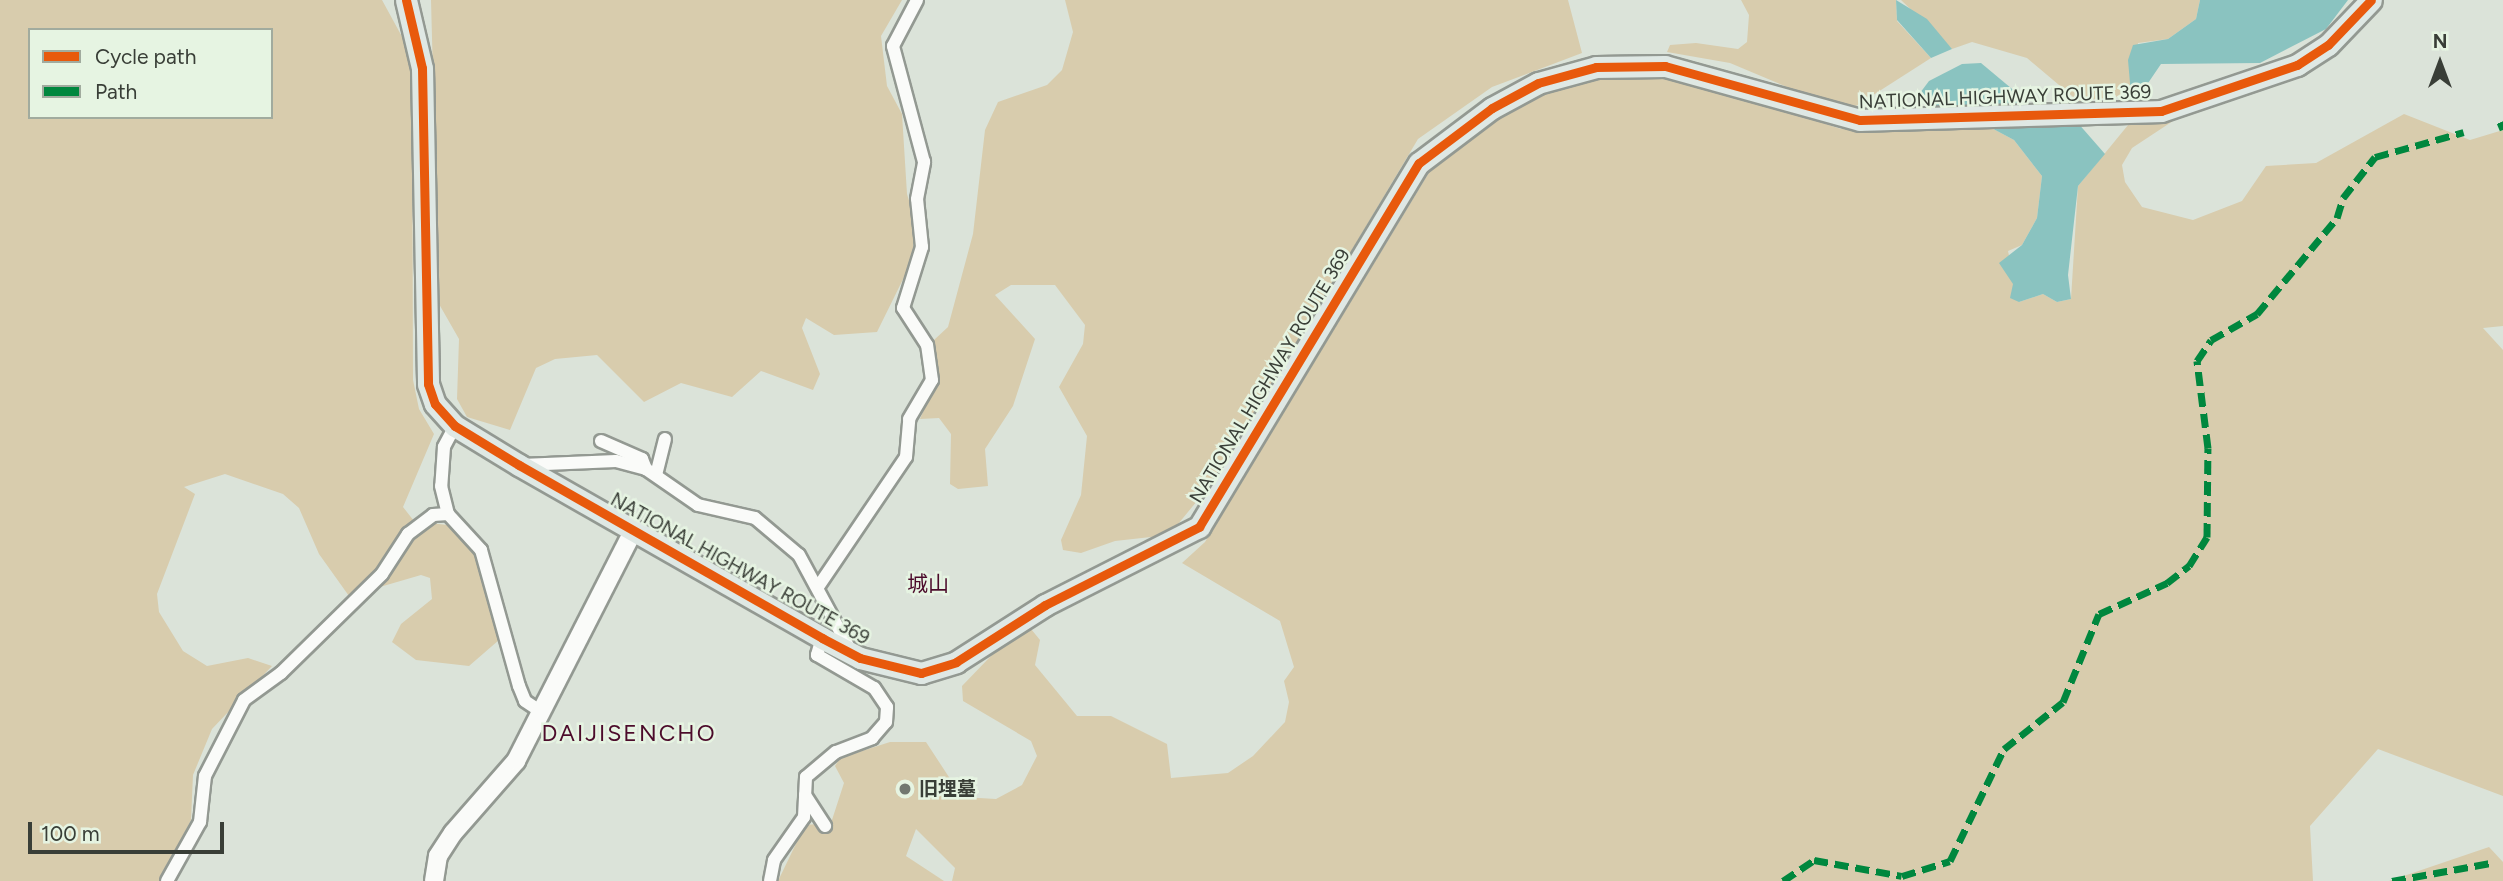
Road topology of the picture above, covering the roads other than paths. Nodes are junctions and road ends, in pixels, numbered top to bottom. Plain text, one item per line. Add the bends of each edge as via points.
1 (406, 0) edge
2 (917, 0) edge
3 (2371, 0) edge
4 (455, 426) junction
5 (665, 439) dead end
6 (601, 441) dead end
7 (519, 465) junction
8 (651, 472) junction
9 (448, 514) junction
10 (634, 529) junction
11 (818, 587) junction
12 (822, 638) junction
13 (860, 658) junction
14 (540, 711) junction
15 (805, 795) junction
16 (825, 826) dead end
17 (167, 881) edge
18 (435, 881) edge
19 (770, 881) edge

1 - 4 highway, NATIONAL HIGHWAY ROUTE 369 via 422,68 428,384 435,404
2 - 11 street via 893,46 924,162 917,199 922,247 903,308 927,345 932,380 909,419 906,457
3 - 13 highway, NATIONAL HIGHWAY ROUTE 369 via 2328,46 2297,65 2161,111 1860,120 1665,66 1596,67 1538,83 1492,107 1419,163 1199,527 1045,605 956,662 921,673
4 - 7 highway, NATIONAL HIGHWAY ROUTE 369
4 - 9 street via 444,447 441,486
5 - 8 street
6 - 8 street via 642,459
7 - 8 street via 616,461
7 - 10 highway, NATIONAL HIGHWAY ROUTE 369
8 - 11 street via 698,505 755,518 799,555
9 - 14 street via 481,550 519,685
9 - 17 street via 433,515 408,534 382,574 281,673 244,700 205,776 200,822
10 - 12 highway, NATIONAL HIGHWAY ROUTE 369
10 - 14 main road
11 - 13 street via 840,637
12 - 13 highway, NATIONAL HIGHWAY ROUTE 369
12 - 15 street via 817,655 874,688 887,707 886,722 872,738 817,764 806,777
14 - 18 main road via 516,761 438,856
15 - 16 street
15 - 19 street via 804,817 774,860

